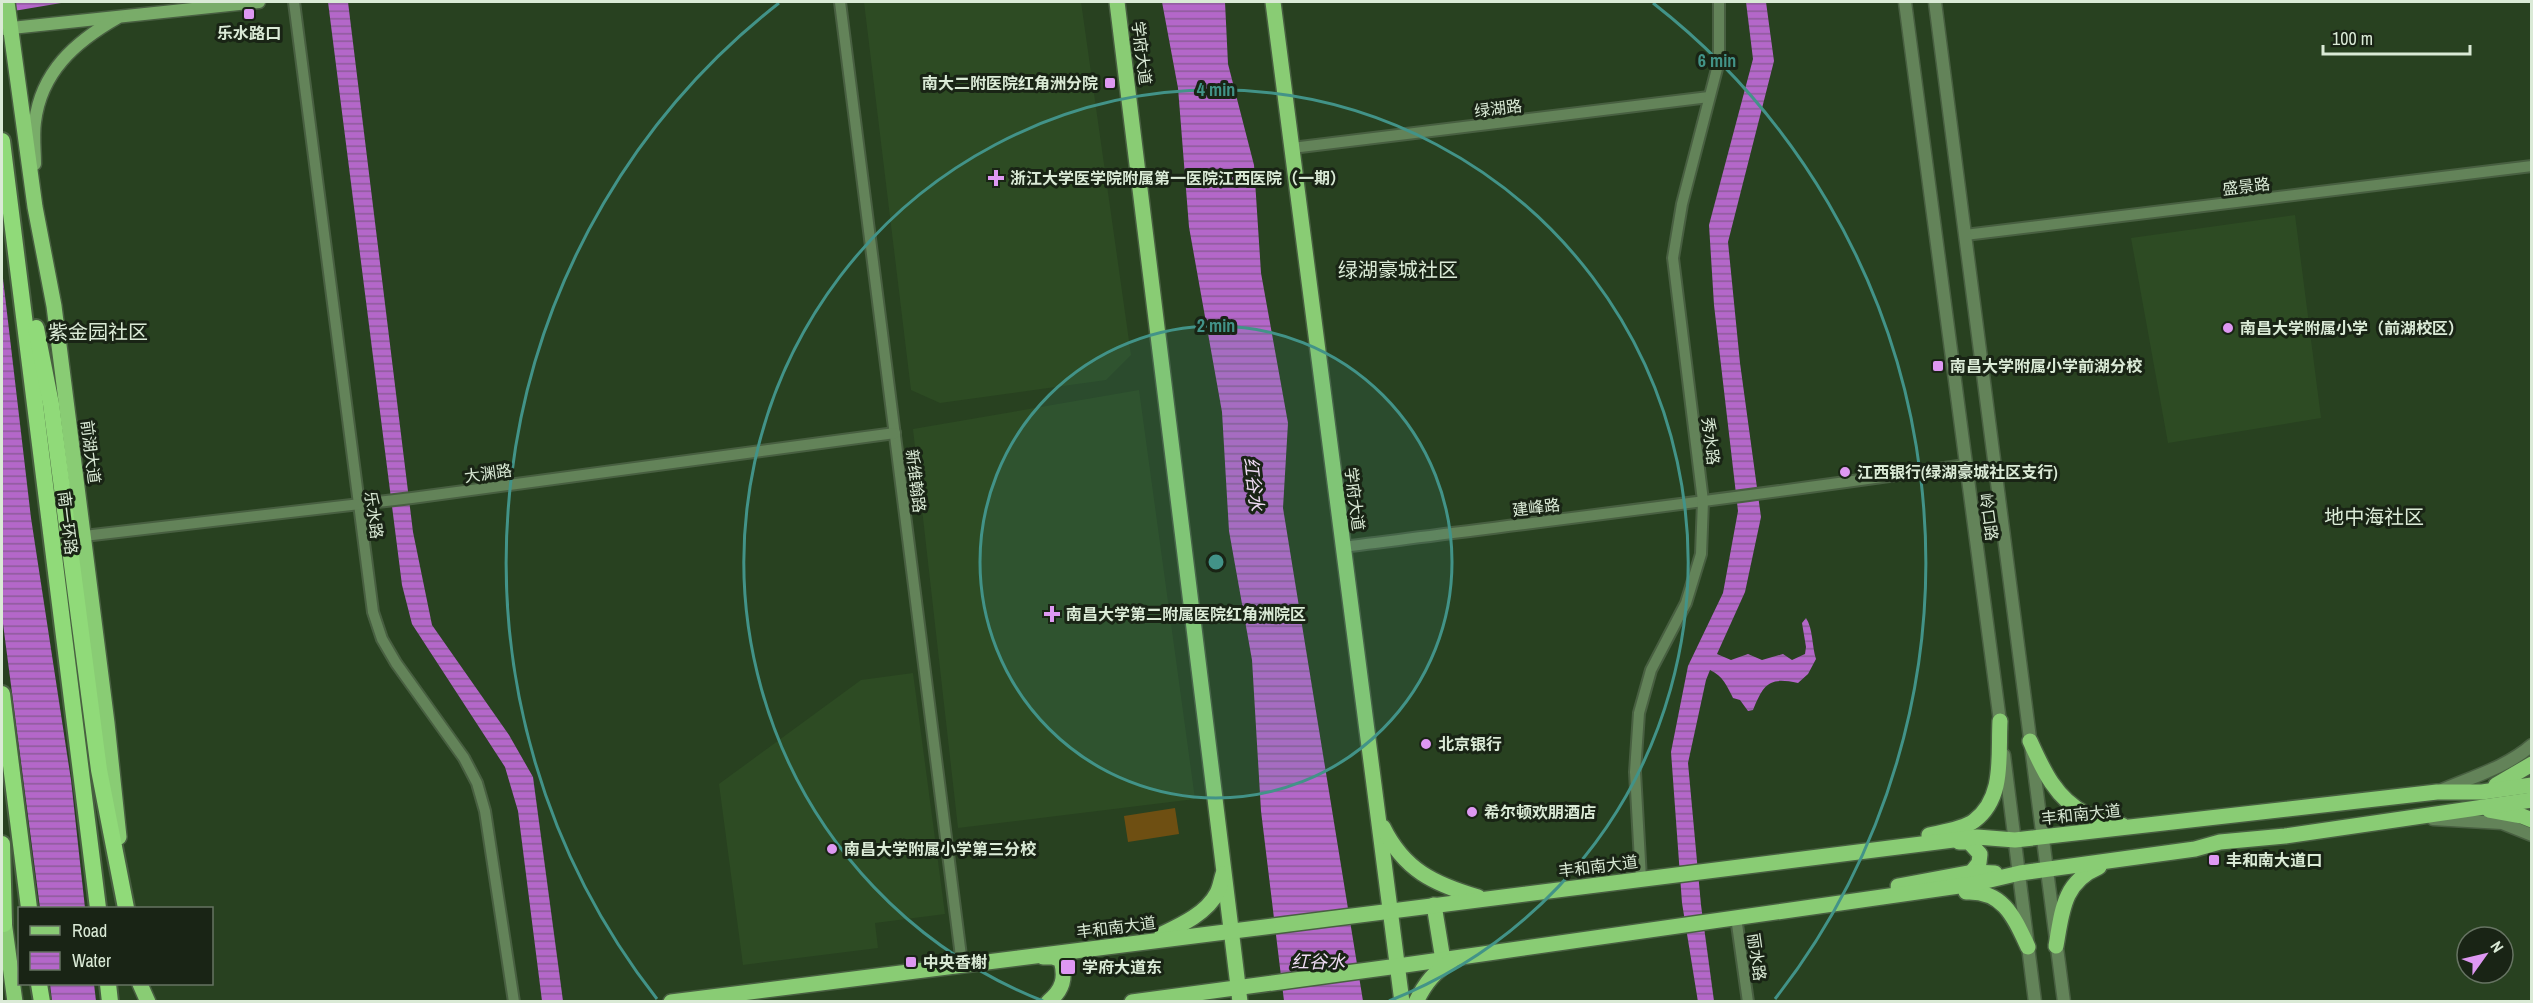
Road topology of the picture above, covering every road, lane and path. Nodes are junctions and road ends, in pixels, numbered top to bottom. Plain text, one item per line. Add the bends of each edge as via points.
1 (7, 2) edge
2 (259, 2) edge
3 (294, 2) edge
4 (840, 2) edge
5 (1117, 2) edge
6 (1273, 2) edge
7 (1719, 2) edge
8 (1905, 2) edge
9 (1935, 2) edge
10 (122, 16) junction
11 (6, 28) edge
12 (1709, 97) junction
13 (2, 141) edge
14 (1292, 148) junction
15 (2532, 166) edge
16 (35, 207) junction
17 (11, 210) junction
18 (1965, 235) junction
19 (895, 433) junction
20 (1965, 465) junction
21 (1703, 501) junction
22 (357, 504) junction
23 (84, 536) junction
24 (1343, 547) junction
25 (2, 694) edge
26 (2000, 721) junction
27 (2030, 741) junction
28 (2532, 745) edge
29 (2532, 764) edge
30 (2532, 785) edge
31 (2437, 792) junction
32 (2482, 792) junction
33 (2532, 800) edge
34 (2475, 807) junction
35 (1378, 817) junction
36 (2416, 818) junction
37 (2532, 820) edge
38 (2127, 827) junction
39 (2532, 835) edge
40 (2042, 837) junction
41 (2016, 840) junction
42 (1937, 842) junction
43 (2, 844) edge
44 (1886, 848) junction
45 (2117, 860) junction
46 (1225, 865) junction
47 (2046, 870) junction
48 (1973, 872) junction
49 (2020, 873) junction
50 (1641, 879) junction
51 (1944, 888) junction
52 (1897, 894) junction
53 (1484, 899) junction
54 (1855, 900) junction
55 (2, 905) edge
56 (1434, 905) junction
57 (30, 907) edge
58 (98, 907) edge
59 (126, 907) edge
60 (126, 907) edge
61 (1390, 910) junction
62 (1736, 917) junction
63 (4, 924) junction
64 (1233, 930) junction
65 (1148, 941) junction
66 (2056, 946) junction
67 (2028, 947) junction
68 (1450, 958) junction
69 (1007, 959) junction
70 (962, 964) junction
71 (1390, 967) junction
72 (39, 985) edge
73 (108, 985) edge
74 (134, 985) edge
75 (140, 985) edge
76 (1240, 995) edge
77 (1163, 998) junction
78 (13, 1002) edge
79 (42, 1002) edge
80 (110, 1002) edge
81 (136, 1002) edge
82 (148, 1002) edge
83 (514, 1002) edge
84 (671, 1002) edge
85 (1048, 1002) edge
86 (1132, 1002) edge
87 (1218, 1002) edge
88 (1402, 1002) edge
89 (1416, 1002) edge
90 (1748, 1002) edge
91 (2035, 1002) edge
92 (2064, 1002) edge

1 - 11 main road, 前湖大道
2 - 10 main road
3 - 22 street, 乐水路
4 - 19 street, 新维翰路
5 - 46 main road, 学府大道
6 - 14 main road, 学府大道
7 - 12 street, 秀水路 via 1719,61
8 - 20 street, 岭口路
9 - 18 street, 岭口路
10 - 11 main road
10 - 16 main road via 70,50 47,81 35,123
11 - 16 main road, 前湖大道
12 - 14 street, 绿湖路
12 - 21 street, 秀水路 via 1682,204 1673,258
13 - 17 highway, 南一环路
14 - 24 main road, 学府大道
15 - 18 street, 盛景路
16 - 23 main road, 前湖大道 via 54,306
17 - 58 highway, 南一环路
17 - 59 highway via 51,404 99,770
18 - 27 street, 岭口路
19 - 22 street, 大渊路
19 - 70 street, 新维翰路
20 - 21 street, 建峰路
20 - 26 street, 岭口路
21 - 24 street, 建峰路
21 - 50 street, 秀水路 via 1701,554 1686,603 1651,670 1639,713 1635,772
22 - 23 street, 大渊路
22 - 83 street, 乐水路 via 373,612 382,639 477,783 485,811
23 - 60 main road, 前湖大道
24 - 35 main road, 学府大道
25 - 57 highway
26 - 41 street, 岭口路
26 - 44 main road via 1992,803 1973,822
27 - 38 main road via 2058,794 2085,813
27 - 40 street, 岭口路
28 - 31 street via 2503,764
29 - 32 main road
30 - 32 main road, 丰和南大道
31 - 32 main road, 丰和南大道
31 - 38 main road, 丰和南大道
33 - 34 main road
34 - 36 main road
34 - 37 main road
35 - 53 main road via 1400,856 1421,874 1445,888
35 - 61 main road, 学府大道
36 - 39 street via 2502,823
36 - 45 main road via 2220,842
38 - 40 main road, 丰和南大道
40 - 41 main road, 丰和南大道
40 - 47 street, 岭口路
41 - 42 main road, 丰和南大道 via 1977,837
41 - 49 street, 岭口路
42 - 44 main road, 丰和南大道
42 - 48 main road via 1969,842 1978,849 1980,863
43 - 63 highway
44 - 50 main road, 丰和南大道
45 - 47 main road
45 - 66 main road via 2085,873 2074,884 2063,904
46 - 64 main road, 学府大道
46 - 65 main road via 1217,893 1204,907 1184,924
47 - 49 main road
47 - 66 street, 岭口路
48 - 49 main road
48 - 51 main road
48 - 54 main road via 1906,883
49 - 51 main road
49 - 67 street, 岭口路
50 - 53 main road, 丰和南大道
51 - 52 main road
52 - 54 main road
52 - 67 main road via 1983,891 2016,919
53 - 56 main road, 丰和南大道
54 - 62 main road
55 - 63 main road
56 - 61 main road, 丰和南大道
56 - 68 main road
61 - 64 main road, 丰和南大道
61 - 71 main road, 学府大道
62 - 68 main road
62 - 90 street, 丽水路
63 - 78 main road
64 - 65 main road, 丰和南大道
64 - 76 main road, 学府大道
65 - 69 main road, 丰和南大道
66 - 92 street, 岭口路
67 - 91 street, 岭口路
68 - 71 main road
68 - 89 main road via 1424,985
69 - 70 main road, 丰和南大道
69 - 85 main road via 1060,960 1064,981
70 - 84 main road, 丰和南大道
71 - 76 main road via 1271,983
71 - 88 main road, 学府大道
72 - 79 highway
73 - 80 highway
74 - 81 main road
75 - 82 main road
76 - 77 main road
77 - 86 main road
77 - 87 main road

